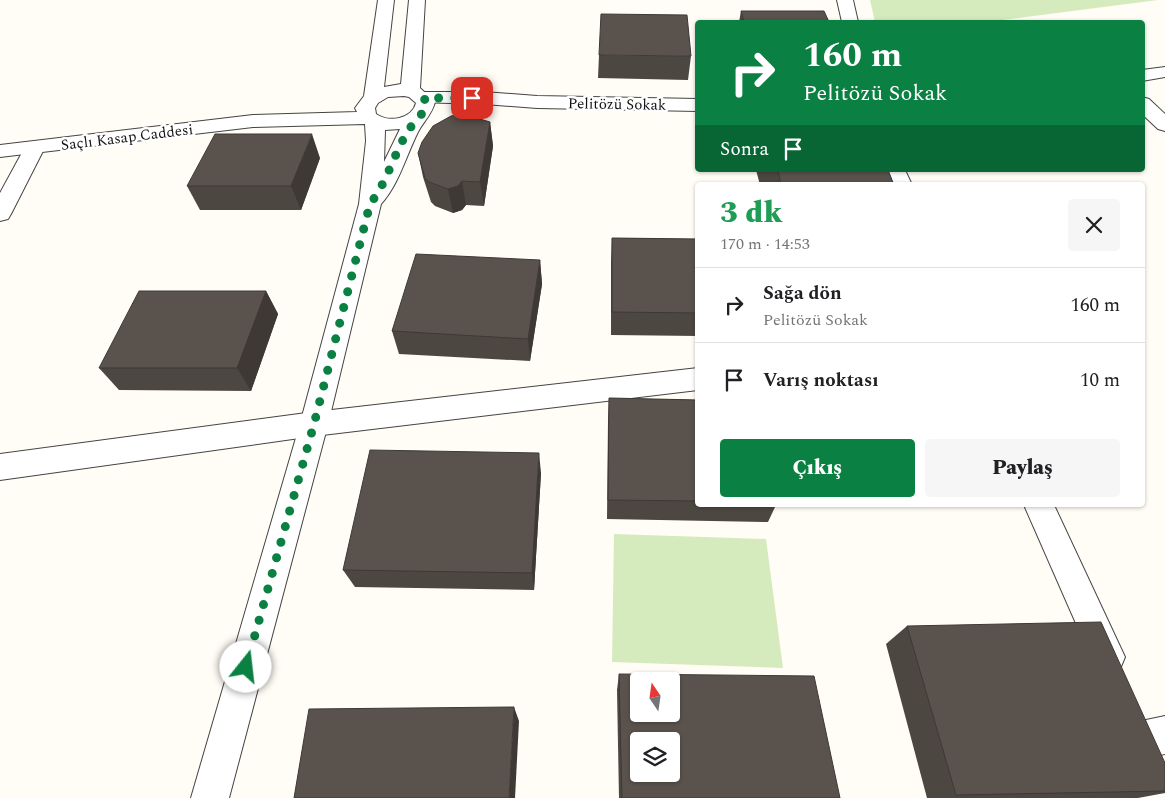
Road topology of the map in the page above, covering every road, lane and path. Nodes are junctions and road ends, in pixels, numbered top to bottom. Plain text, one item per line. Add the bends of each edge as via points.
1 (386, 0) edge
2 (417, 0) edge
3 (845, 0) edge
4 (850, 20) edge
5 (1165, 72) edge
6 (1145, 75) edge
7 (418, 105) junction
8 (695, 105) edge
9 (1145, 106) edge
10 (371, 109) junction
11 (1165, 125) edge
12 (34, 149) junction
13 (0, 151) edge
14 (370, 204) junction
15 (0, 214) edge
16 (695, 378) edge
17 (314, 424) junction
18 (0, 467) edge
19 (1040, 507) edge
20 (1144, 727) edge
21 (210, 798) edge

1 - 10 street
2 - 7 street
3 - 4 street
5 - 6 street
7 - 8 street, Pelitözü Sokak via 481,109 537,102
7 - 10 street via 391,91
7 - 10 street via 400,123 386,124
7 - 14 street via 384,183
9 - 11 street
10 - 12 street, Saçlı Kasap Caddesi
10 - 14 street via 376,142 370,177
12 - 13 street, Saçlı Kasap Caddesi
12 - 15 street
14 - 17 street
16 - 17 street
17 - 18 street
17 - 21 street
19 - 20 street

